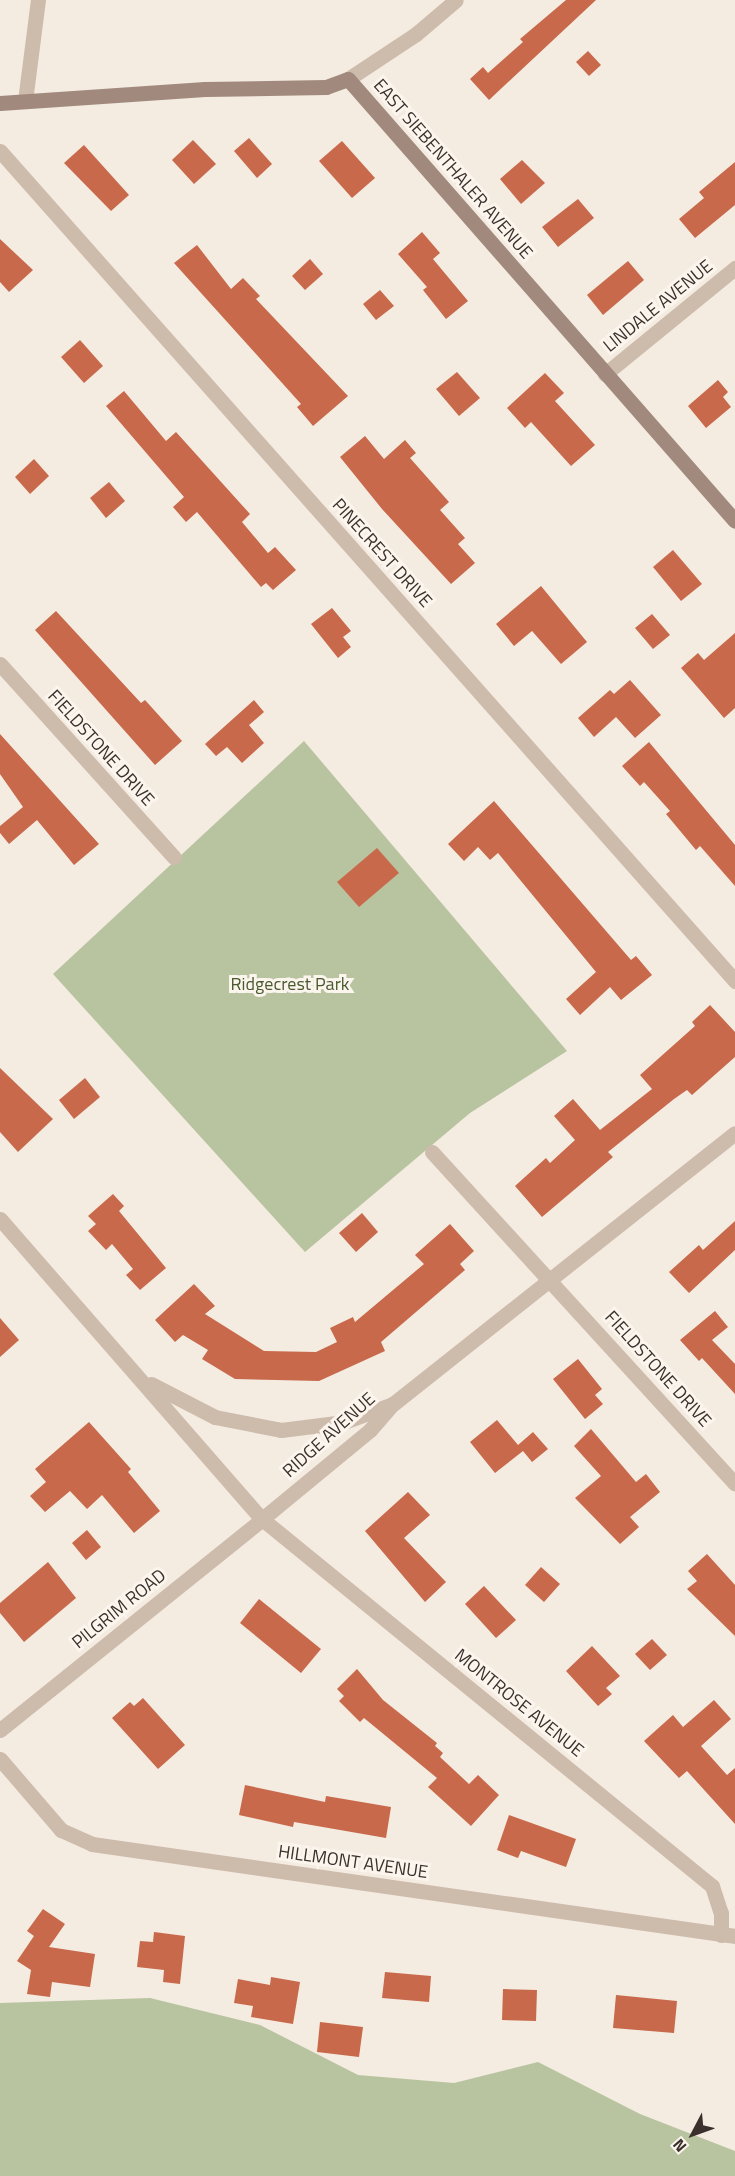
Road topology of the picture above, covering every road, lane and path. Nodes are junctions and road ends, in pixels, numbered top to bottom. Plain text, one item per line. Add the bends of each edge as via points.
1 (38, 0) edge
2 (456, 0) edge
3 (348, 79) junction
4 (25, 101) junction
5 (0, 103) edge
6 (0, 151) edge
7 (735, 268) edge
8 (605, 375) junction
9 (735, 521) edge
10 (0, 664) edge
11 (174, 857) dead end
12 (735, 981) edge
13 (735, 1133) edge
14 (432, 1152) dead end
15 (0, 1219) edge
16 (553, 1280) junction
17 (128, 1364) junction
18 (393, 1404) junction
19 (735, 1484) edge
20 (262, 1520) junction
21 (0, 1730) edge
22 (0, 1759) edge
23 (728, 1935) edge

1 - 4 street
2 - 3 street via 416,34
3 - 4 main road, EAST SIEBENTHALER AVENUE via 326,87 204,89
3 - 8 main road, EAST SIEBENTHALER AVENUE
4 - 5 main road, EAST SIEBENTHALER AVENUE
6 - 12 street, PINECREST DRIVE
7 - 8 street, LINDALE AVENUE
8 - 9 main road, EAST SIEBENTHALER AVENUE
10 - 11 street, FIELDSTONE DRIVE
13 - 16 street, RIDGE AVENUE
14 - 16 street, FIELDSTONE DRIVE via 525,1257
15 - 17 street
16 - 18 street, RIDGE AVENUE
16 - 19 street, FIELDSTONE DRIVE
17 - 18 street via 145,1380 183,1403 248,1426 314,1428
17 - 20 street
18 - 20 street, RIDGE AVENUE via 370,1430
20 - 21 street, PILGRIM ROAD
20 - 23 street, MONTROSE AVENUE via 712,1886
22 - 23 street, HILLMONT AVENUE via 61,1830 85,1843

